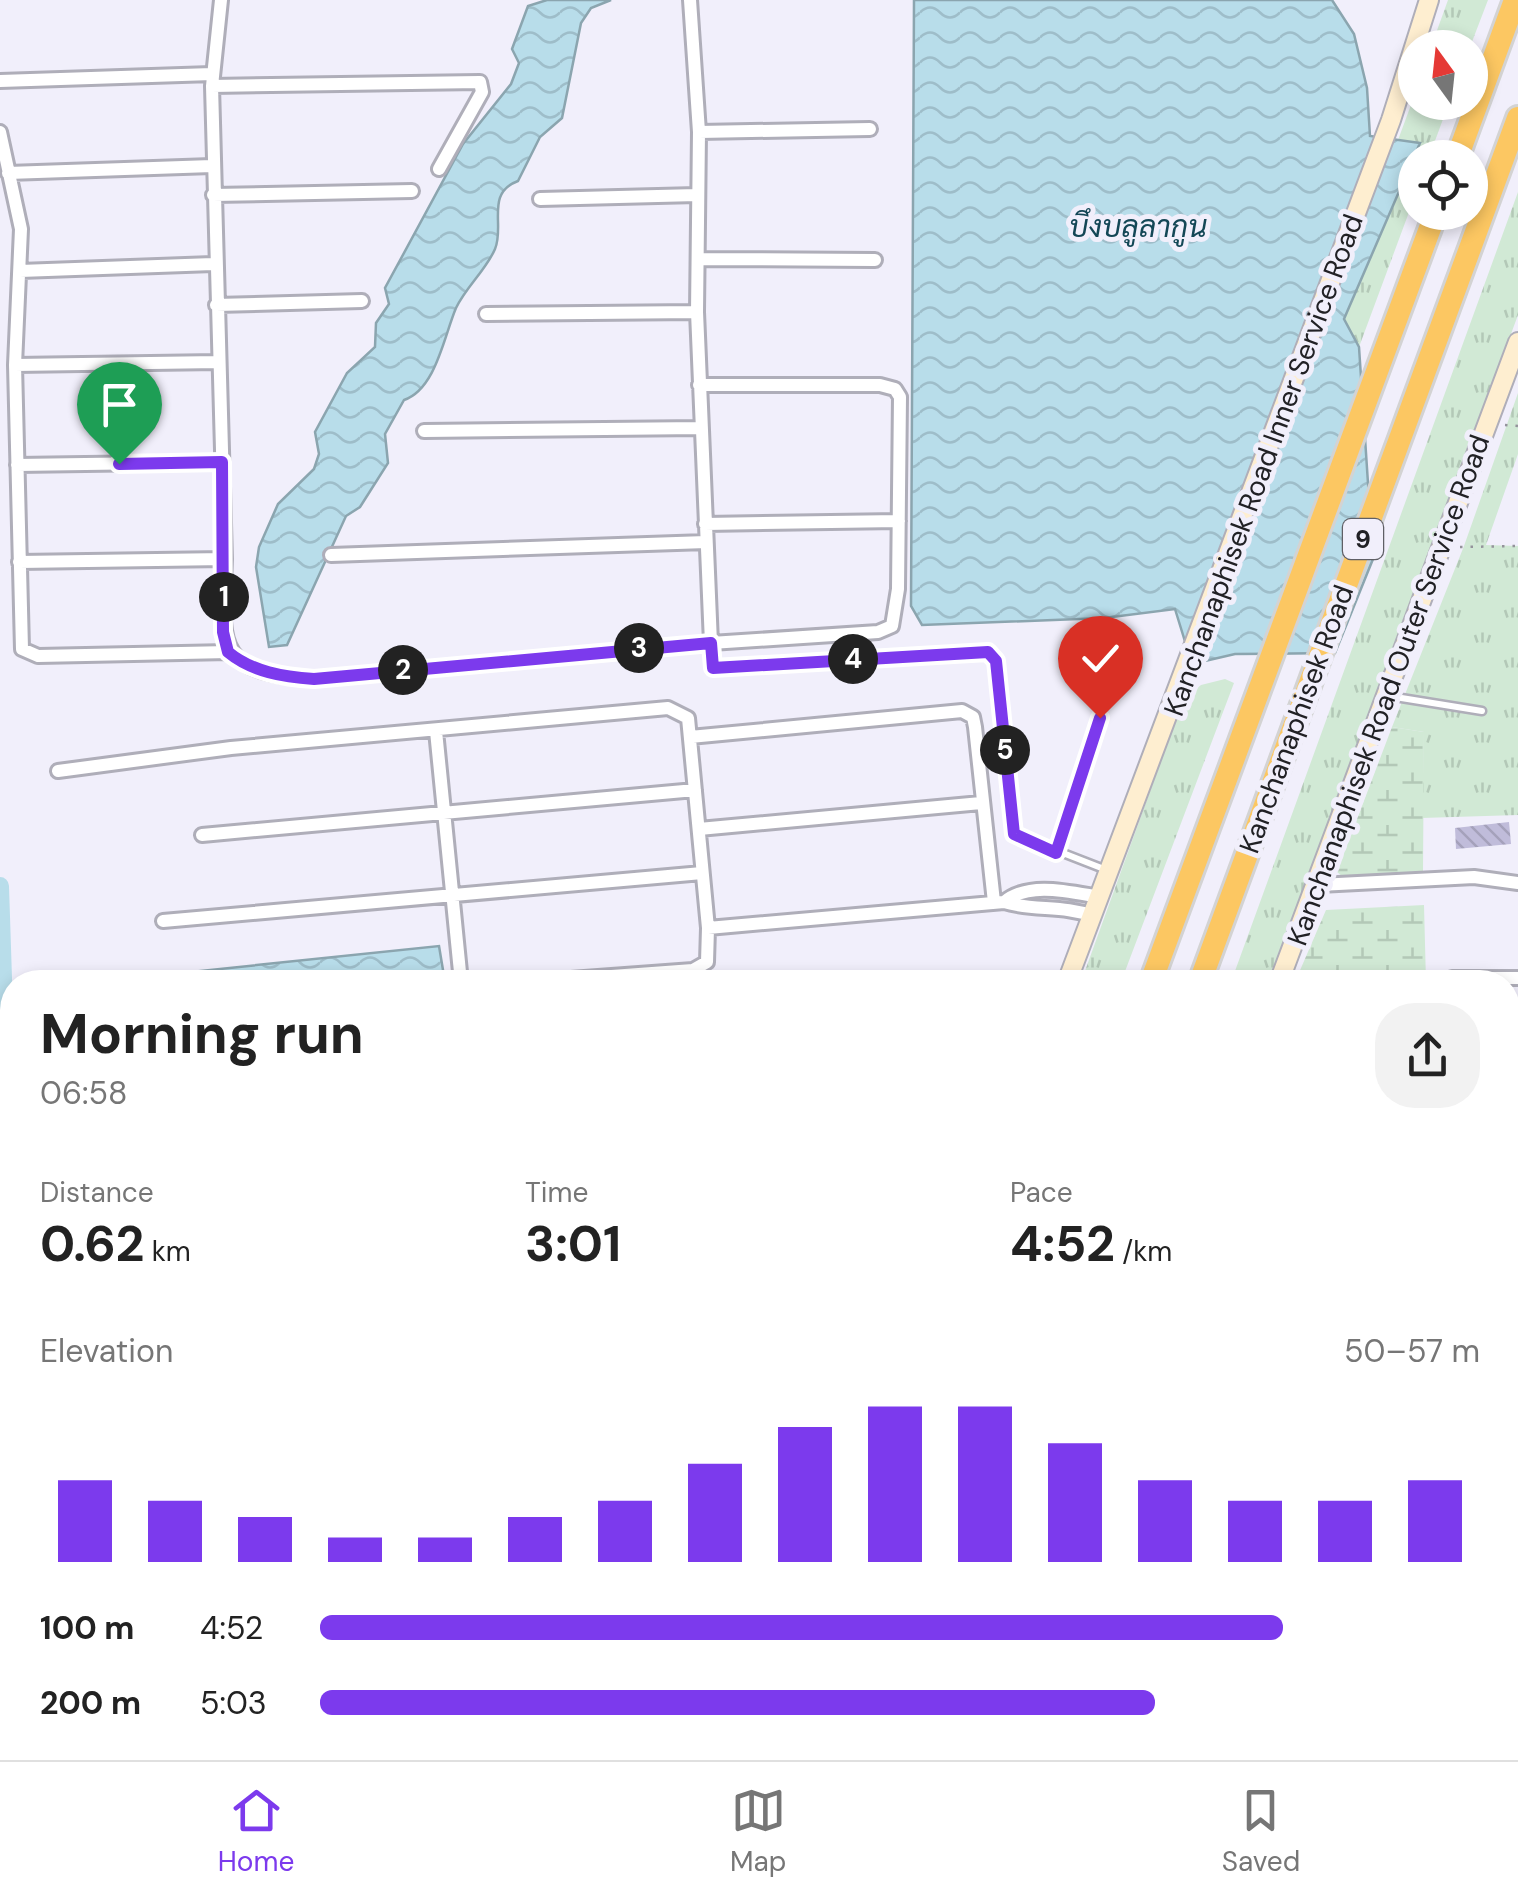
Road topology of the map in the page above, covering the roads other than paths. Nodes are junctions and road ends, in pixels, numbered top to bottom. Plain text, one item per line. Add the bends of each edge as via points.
1 (221, 0) edge
2 (690, 0) edge
3 (1429, 0) edge
4 (1515, 0) edge
5 (212, 80) junction
6 (0, 81) edge
7 (1518, 118) edge
8 (870, 129) dead end
9 (0, 132) edge
10 (699, 132) junction
11 (1463, 140) edge
12 (212, 166) junction
13 (439, 169) dead end
14 (8, 173) junction
15 (412, 191) dead end
16 (212, 195) junction
17 (697, 195) junction
18 (540, 199) dead end
19 (1429, 230) edge
20 (698, 259) junction
21 (875, 260) dead end
22 (213, 264) junction
23 (20, 271) junction
24 (362, 301) dead end
25 (216, 305) junction
26 (697, 312) junction
27 (486, 314) dead end
28 (1518, 342) edge
29 (218, 362) junction
30 (15, 365) junction
31 (699, 386) junction
32 (700, 428) junction
33 (424, 431) dead end
34 (222, 462) junction
35 (17, 465) junction
36 (899, 521) junction
37 (704, 524) junction
38 (706, 542) junction
39 (331, 555) dead end
40 (225, 559) junction
41 (19, 562) junction
42 (711, 643) junction
43 (228, 652) junction
44 (1387, 696) junction
45 (1482, 711) dead end
46 (1100, 718) dead end
47 (436, 731) junction
48 (690, 737) junction
49 (58, 771) dead end
50 (695, 790) junction
51 (980, 803) junction
52 (443, 813) junction
53 (698, 829) junction
54 (202, 835) dead end
55 (1056, 853) junction
56 (1110, 871) junction
57 (702, 873) junction
58 (1518, 883) edge
59 (1318, 885) junction
60 (450, 895) junction
61 (1100, 897) junction
62 (999, 902) junction
63 (1093, 916) junction
64 (163, 922) dead end
65 (708, 928) junction
66 (459, 970) edge
67 (693, 970) edge
68 (1073, 970) edge
69 (1155, 970) edge
70 (1204, 970) edge
71 (1285, 970) edge

1 - 5 street
2 - 10 street
3 - 56 main road, Kanchanaphisek Road Inner Service Road via 1391,120
4 - 11 highway
5 - 6 street
5 - 12 street
5 - 13 street via 480,82 482,92
7 - 70 highway, Kanchanaphisek Road / 9
8 - 10 street
9 - 14 street
10 - 17 street
12 - 14 street
12 - 16 street
14 - 23 street via 21,229
15 - 16 street
16 - 22 street
17 - 18 street
17 - 20 street
19 - 69 highway, Kanchanaphisek Road / 9
20 - 21 street
20 - 26 street
22 - 23 street
22 - 25 street
23 - 30 street
24 - 25 street
25 - 29 street
26 - 27 street
26 - 31 street
28 - 44 main road, Kanchanaphisek Road Outer Service Road
29 - 30 street
29 - 34 street
30 - 35 street
31 - 32 street
31 - 36 street via 895,389
32 - 33 street
32 - 37 street
34 - 35 street
34 - 40 street
35 - 41 street
36 - 37 street
36 - 42 street via 892,626
37 - 38 street
38 - 39 street
38 - 42 street
40 - 41 street
40 - 43 street
41 - 43 street via 24,653
42 - 43 street via 314,679 260,670
42 - 55 lane via 713,668 988,652 996,661 1014,834
44 - 45 lane
44 - 59 main road, Kanchanaphisek Road Outer Service Road
46 - 55 lane
47 - 48 street via 668,708 688,718
47 - 49 street
47 - 52 street
48 - 50 street
48 - 51 street via 962,711 975,727
50 - 52 street
50 - 53 street
51 - 53 street
51 - 62 street
52 - 54 street
52 - 60 street
53 - 57 street
55 - 56 lane
56 - 61 main road, Kanchanaphisek Road Inner Service Road
57 - 60 street
57 - 65 street
58 - 59 street via 1474,877
59 - 71 main road, Kanchanaphisek Road Outer Service Road
60 - 64 street
60 - 66 street
61 - 62 street via 1036,890
61 - 63 main road, Kanchanaphisek Road Inner Service Road
62 - 63 street via 1067,906
62 - 65 street
63 - 68 main road, Kanchanaphisek Road Inner Service Road
65 - 67 street via 709,956

